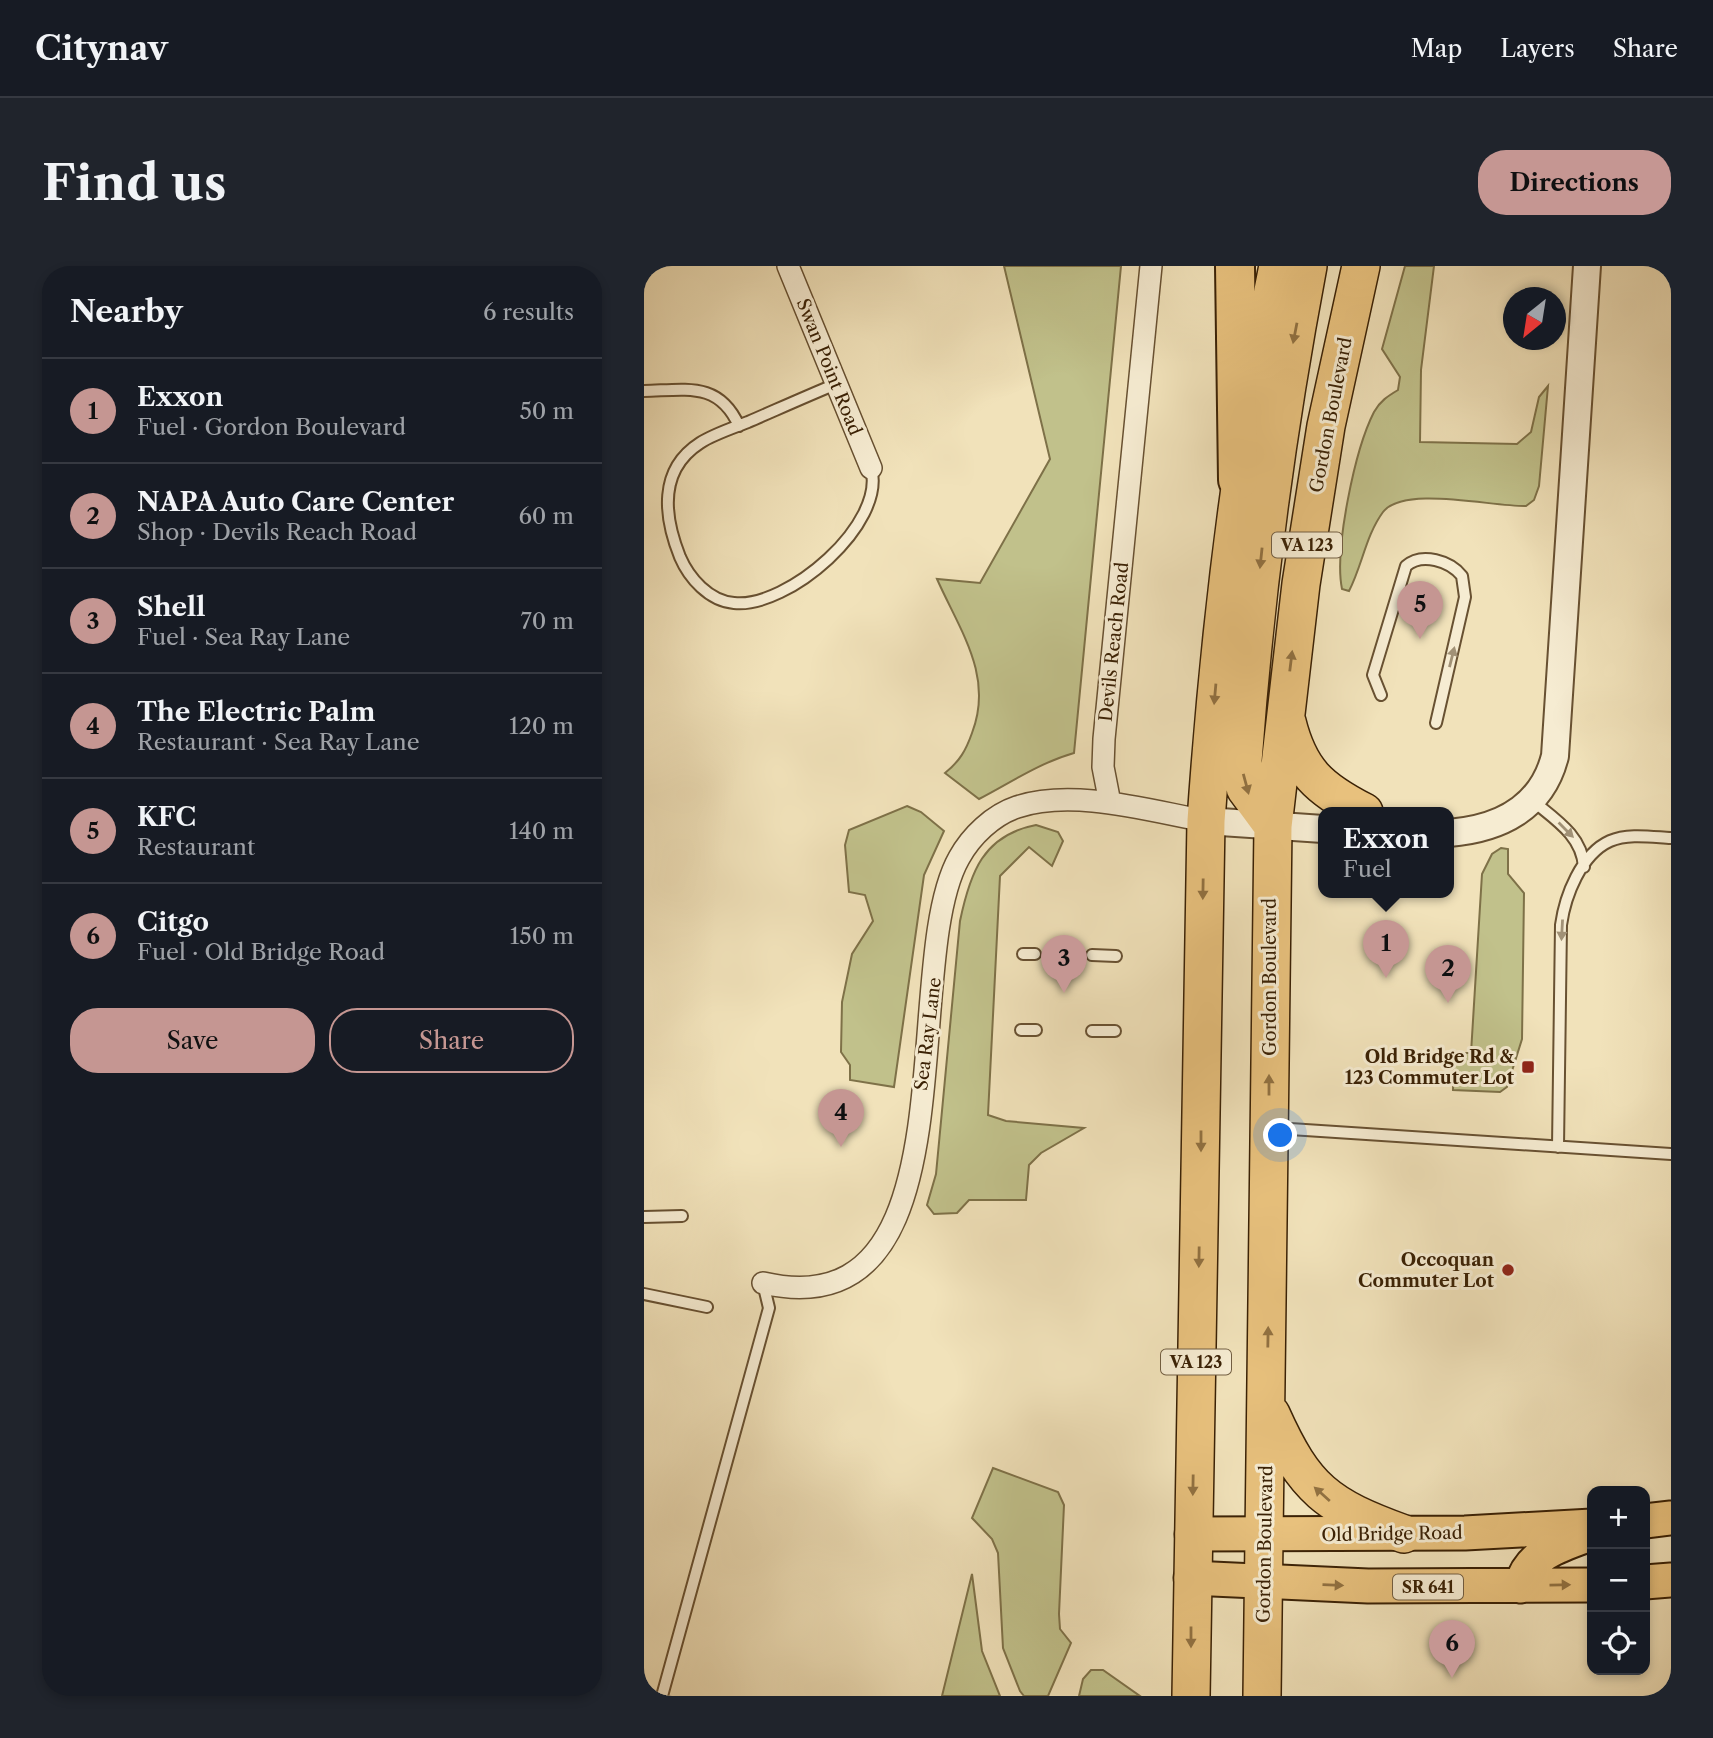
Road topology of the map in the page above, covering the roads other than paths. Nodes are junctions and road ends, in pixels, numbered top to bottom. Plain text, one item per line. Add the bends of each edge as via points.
1 (788, 266) edge
2 (1152, 266) edge
3 (1235, 266) edge
4 (1278, 266) edge
5 (1308, 266) edge
6 (1361, 266) edge
7 (1587, 266) edge
8 (836, 383) junction
9 (644, 391) edge
10 (739, 426) junction
11 (871, 468) joint
12 (1238, 480) junction
13 (1381, 695) dead end
14 (1284, 711) junction
15 (1436, 723) dead end
16 (1533, 801) junction
17 (1110, 803) junction
18 (1355, 807) edge
19 (1206, 821) junction
20 (1273, 826) junction
21 (1318, 829) edge
22 (1454, 832) edge
23 (1671, 838) edge
24 (1584, 867) junction
25 (1023, 954) dead end
26 (1035, 954) dead end
27 (1092, 955) dead end
28 (1116, 956) dead end
29 (1021, 1030) dead end
30 (1036, 1030) dead end
31 (1092, 1031) dead end
32 (1115, 1031) dead end
33 (1269, 1127) junction
34 (1558, 1147) junction
35 (1671, 1154) edge
36 (682, 1216) dead end
37 (644, 1217) edge
38 (763, 1283) joint
39 (644, 1294) edge
40 (707, 1307) dead end
41 (1268, 1405) junction
42 (1671, 1518) edge
43 (1650, 1520) edge
44 (1587, 1526) edge
45 (1192, 1534) junction
46 (1404, 1534) junction
47 (1587, 1535) edge
48 (1266, 1536) junction
49 (1191, 1578) junction
50 (1671, 1580) edge
51 (1265, 1581) junction
52 (1650, 1582) edge
53 (1587, 1585) edge
54 (1521, 1586) junction
55 (662, 1696) edge
56 (1191, 1696) edge
57 (1262, 1696) edge

1 - 8 street, Swan Point Road
2 - 17 street, Devils Reach Road via 1104,739 1103,767
3 - 12 highway
4 - 12 highway, VA 123
5 -> 20 highway via 1261,551 1244,750 1245,788
14 -> 6 highway, Gordon Boulevard / VA 123 via 1326,426
7 - 16 street via 1555,756 1549,778
8 - 10 lane
8 - 11 street, Swan Point Road
9 - 10 lane via 693,390 716,396 731,408
10 - 11 lane via 700,443 686,455 672,475 667,497 673,540 687,571 699,586 727,603 764,598 829,558 854,530 873,496
12 -> 19 highway, VA 123 via 1214,698
15 -> 13 lane via 1465,597 1462,576 1451,566 1421,558 1406,566 1373,675
14 - 18 highway via 1294,749 1308,773
14 - 20 highway, Gordon Boulevard / VA 123
16 - 22 street via 1503,821
16 -> 24 lane via 1575,839 1583,851
17 - 19 street
17 - 38 street, Sea Ray Lane via 1056,801 1017,807 978,833 958,859 942,911 915,1144 895,1226 869,1259 848,1275 801,1288
19 - 20 street
19 -> 45 highway, VA 123
20 - 21 street
33 -> 20 highway, Gordon Boulevard / VA 123
23 - 24 lane via 1632,836 1610,841
24 -> 34 lane via 1569,892 1561,925
25 - 26 lane
27 - 28 lane
29 - 30 lane
31 - 32 lane
33 - 34 lane
41 -> 33 highway, Gordon Boulevard / VA 123
34 - 35 lane
36 - 37 lane
38 - 55 lane via 769,1308
39 - 40 lane
46 -> 41 highway via 1356,1517 1316,1489 1298,1467
41 - 48 highway, Gordon Boulevard / VA 123
42 - 43 main road
44 - 46 main road, Old Bridge Road
45 - 48 main road, Old Bridge Road
45 - 49 highway, VA 123
46 - 48 main road, Old Bridge Road
47 - 54 main road via 1531,1563
48 - 51 highway, Gordon Boulevard / VA 123
49 - 51 main road, SR 641
49 -> 56 highway, VA 123
50 - 52 main road
51 -> 54 main road, SR 641
51 - 57 highway, Gordon Boulevard / VA 123
54 -> 53 main road, SR 641

